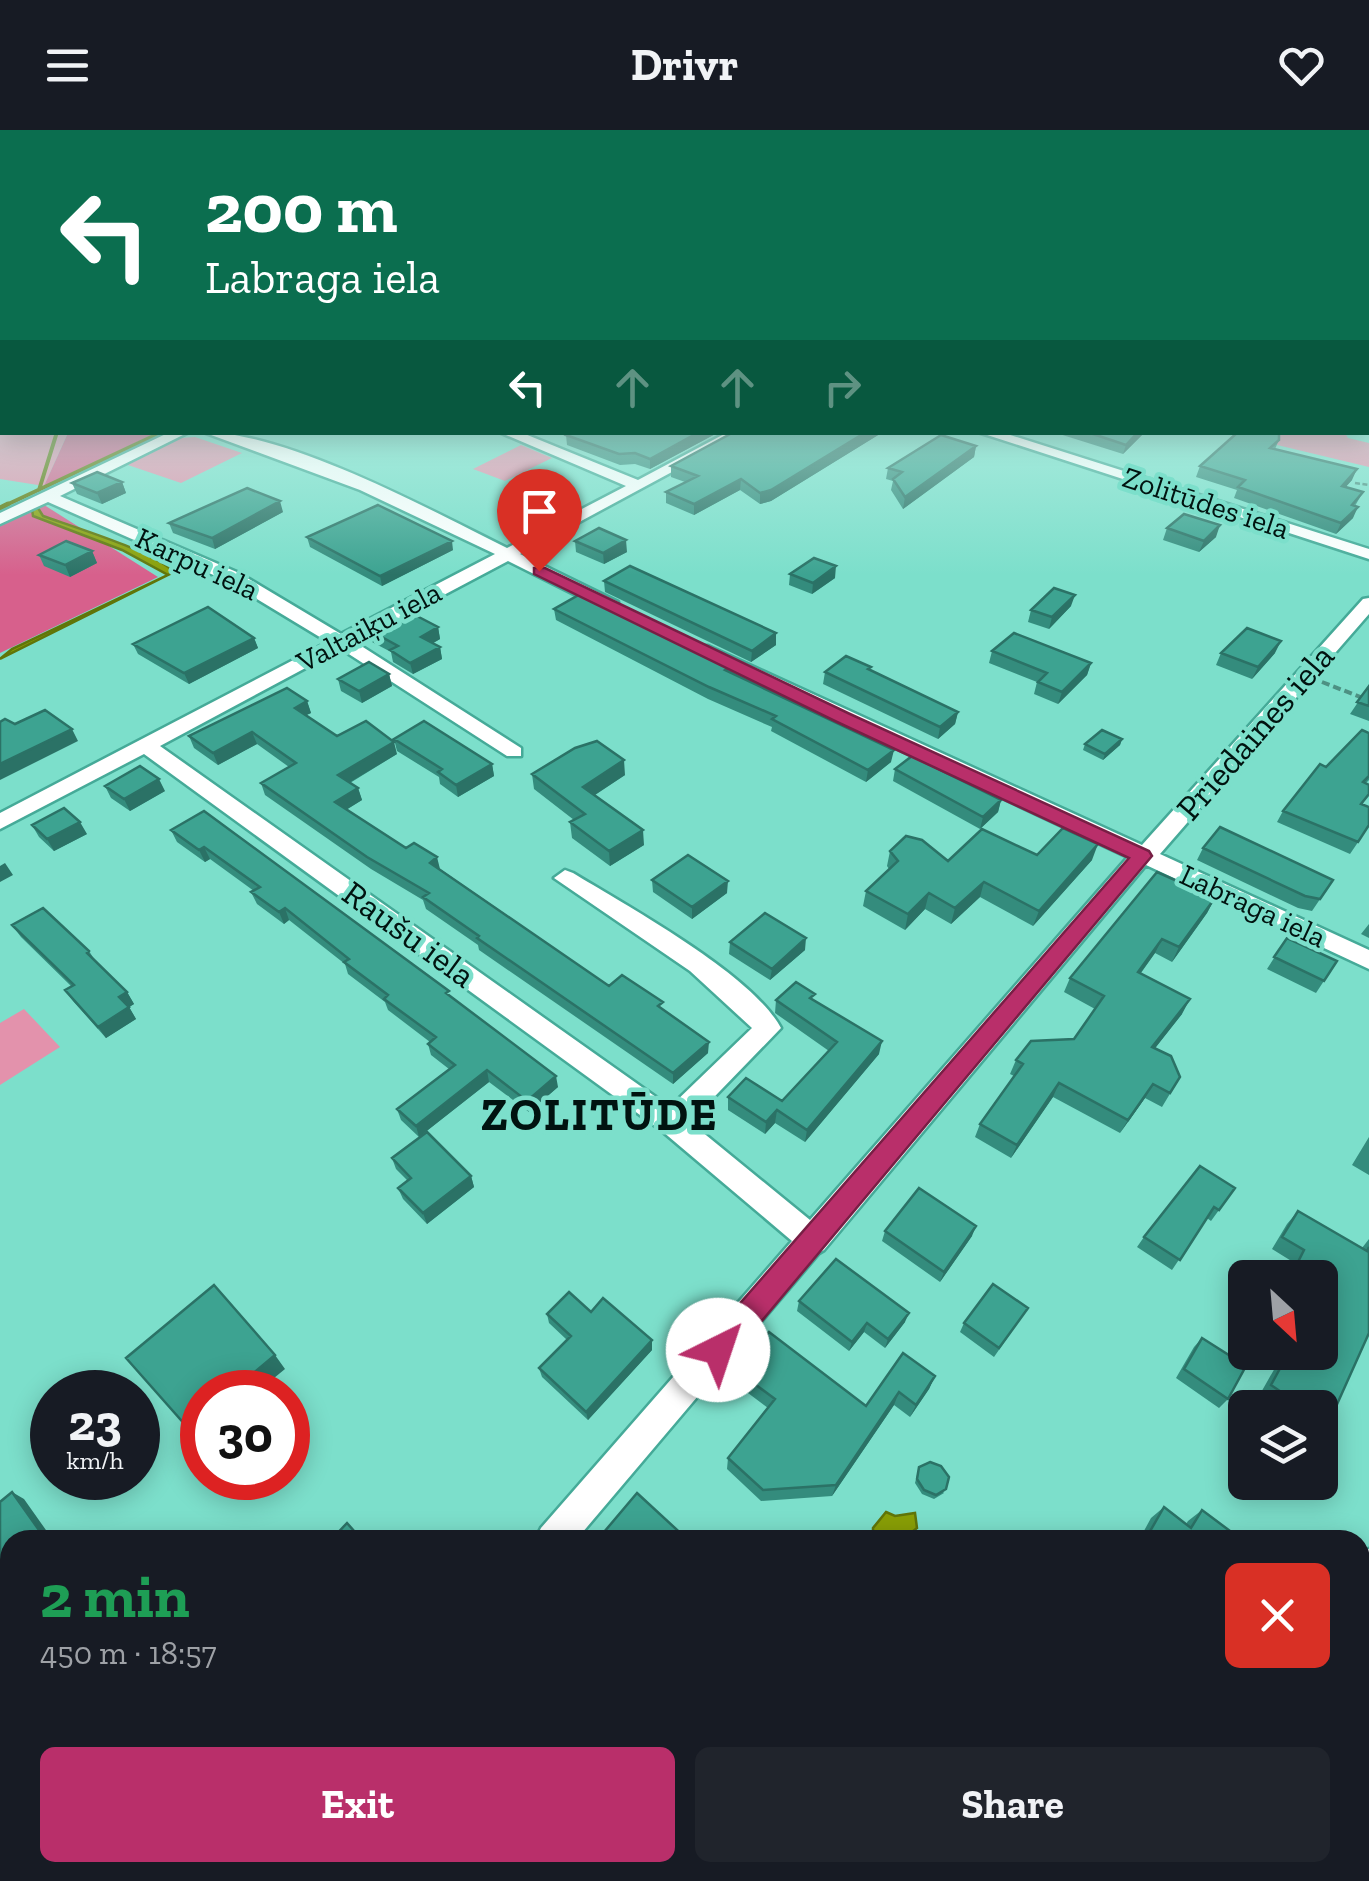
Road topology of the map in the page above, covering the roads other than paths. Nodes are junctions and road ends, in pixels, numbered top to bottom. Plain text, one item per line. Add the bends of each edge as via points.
1 (176, 435) edge
2 (219, 435) edge
3 (513, 435) edge
4 (734, 435) edge
5 (994, 435) edge
6 (638, 485) junction
7 (48, 496) junction
8 (0, 519) edge
9 (1369, 554) edge
10 (506, 555) junction
11 (1369, 603) edge
12 (630, 615) edge
13 (684, 641) edge
14 (340, 642) junction
15 (145, 745) junction
16 (514, 752) dead end
17 (0, 822) edge
18 (1142, 856) junction
19 (565, 878) dead end
20 (1369, 960) edge
21 (672, 1123) junction
22 (814, 1240) junction
23 (562, 1530) edge

1 - 7 street
2 - 10 street via 353,480 446,520
3 - 6 street
4 - 6 street, Valtaiķu iela
5 - 9 street, Zolitūdes iela
6 - 10 street, Valtaiķu iela
7 - 8 street
7 - 14 street, Karpu iela via 233,577
10 - 12 street
10 - 14 street, Valtaiķu iela
11 - 18 street, Priedaines iela
13 - 18 street, Labraga iela
14 - 15 street, Valtaiķu iela
14 - 16 street, Karpu iela
15 - 17 street, Valtaiķu iela
15 - 21 street, Raušu iela
18 - 20 street, Labraga iela
18 - 22 street, Priedaines iela
19 - 21 street via 661,939 747,1003 768,1028
21 - 22 street, Raušu iela
22 - 23 street, Priedaines iela

